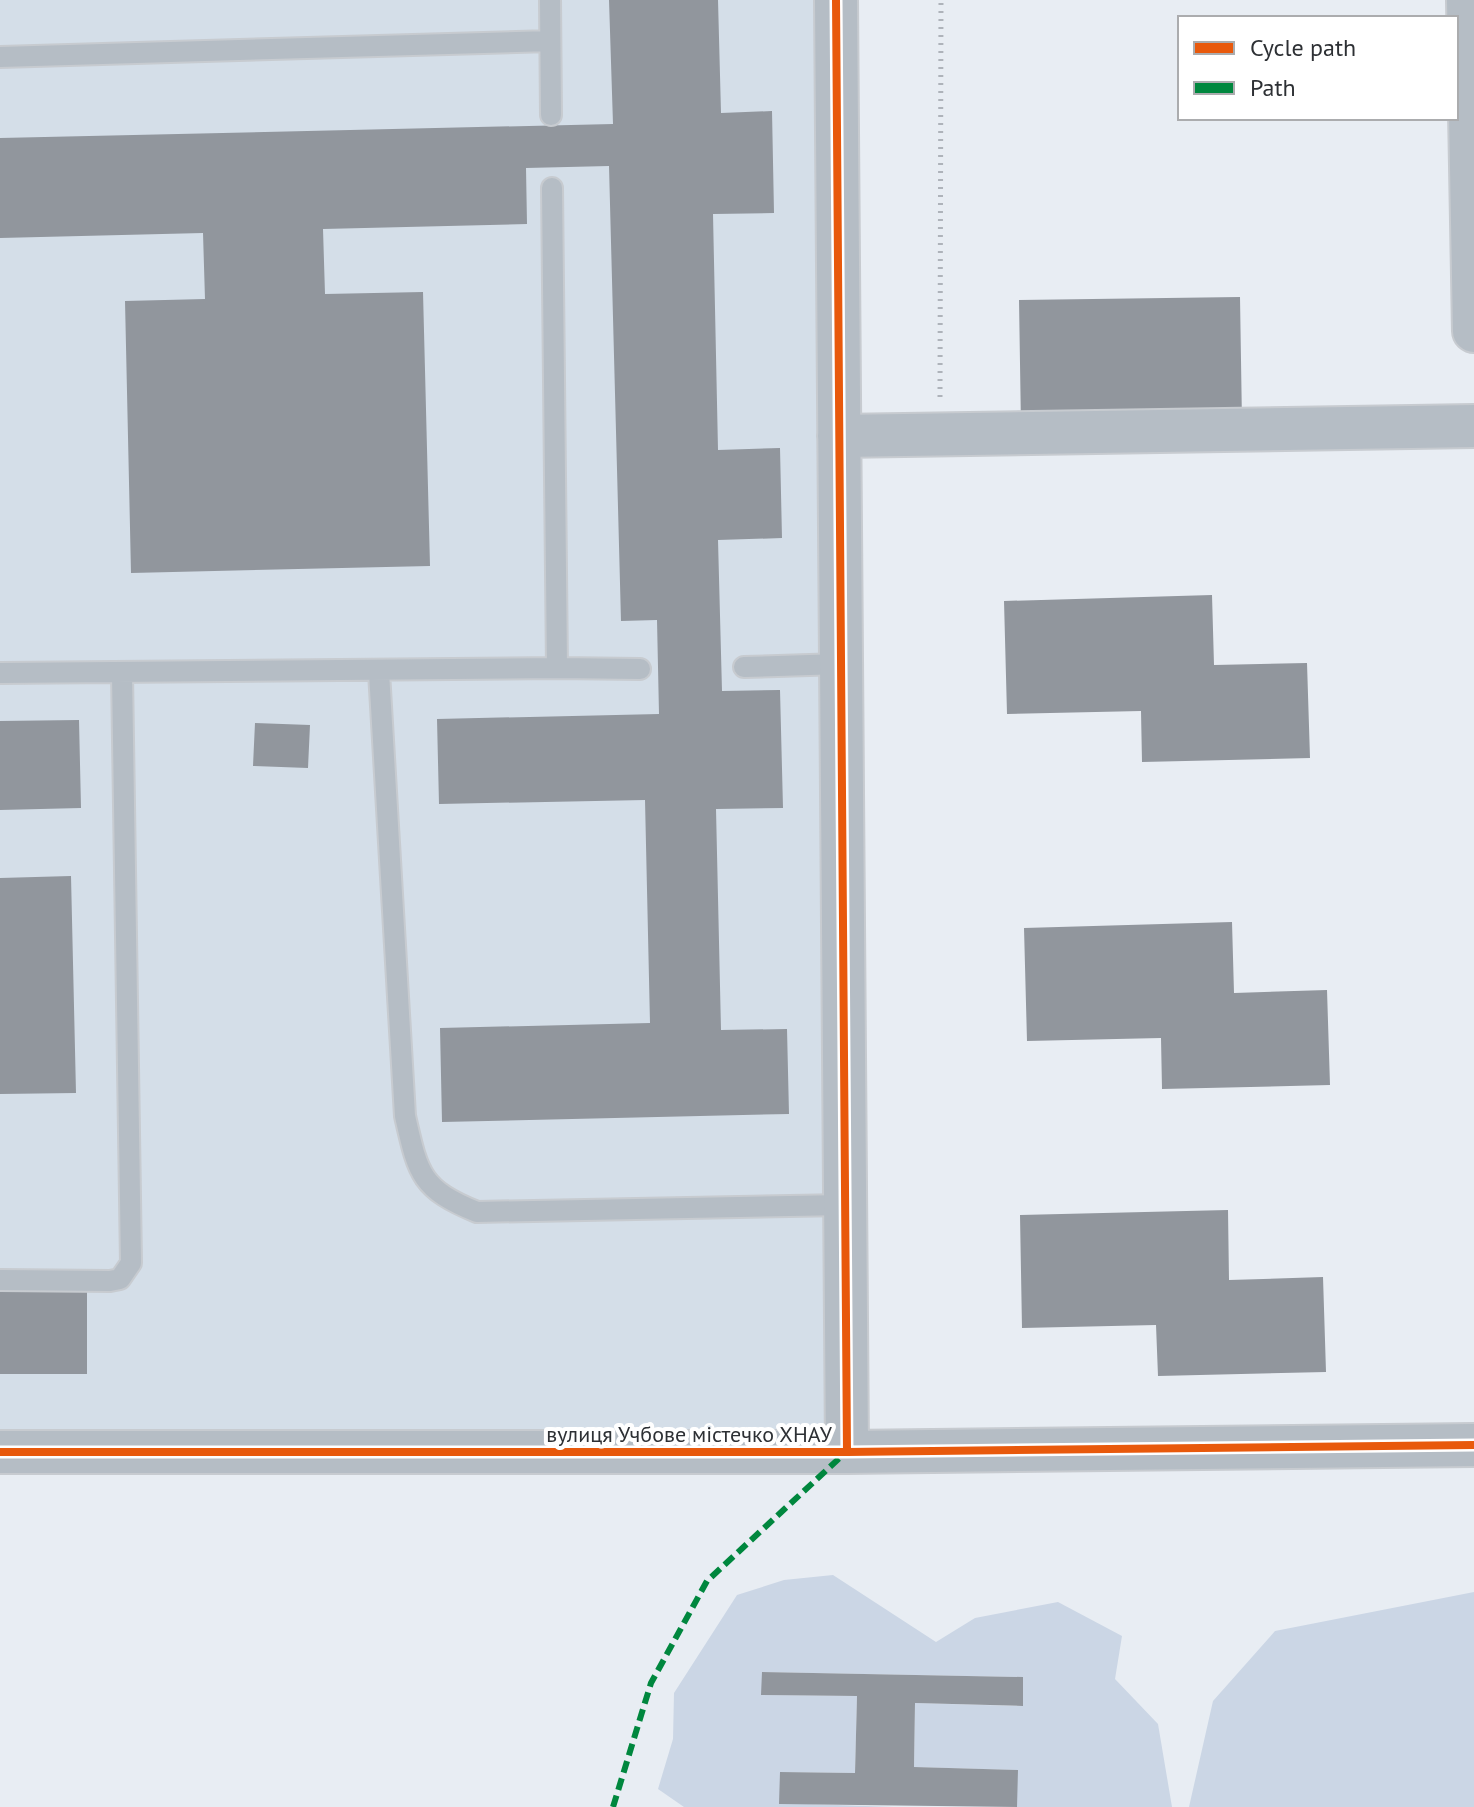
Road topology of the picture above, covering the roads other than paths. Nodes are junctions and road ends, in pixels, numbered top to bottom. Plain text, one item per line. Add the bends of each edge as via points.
1 (550, 0) edge
2 (836, 0) edge
3 (1468, 0) edge
4 (550, 41) junction
5 (0, 57) edge
6 (551, 115) dead end
7 (1472, 129) edge
8 (552, 188) dead end
9 (1474, 331) edge
10 (1474, 426) edge
11 (839, 436) junction
12 (841, 664) junction
13 (744, 667) dead end
14 (557, 668) junction
15 (640, 669) dead end
16 (379, 672) junction
17 (0, 673) edge
18 (122, 674) junction
19 (845, 1205) junction
20 (0, 1280) edge
21 (1474, 1445) edge
22 (0, 1452) edge
23 (847, 1452) junction

1 - 4 lane
2 - 11 street
3 - 7 street
4 - 5 lane
4 - 6 lane
7 - 9 street
8 - 14 lane
10 - 11 street
11 - 12 street
12 - 13 lane
12 - 19 street
14 - 15 lane
14 - 16 lane
16 - 18 lane
16 - 19 lane via 405,1116 417,1168 444,1198 477,1212
17 - 18 lane
18 - 20 lane via 131,1263 120,1279 110,1281
19 - 23 street
21 - 23 street, вулиця Учбове містечко ХНАУ
22 - 23 street, вулиця Учбове містечко ХНАУ

